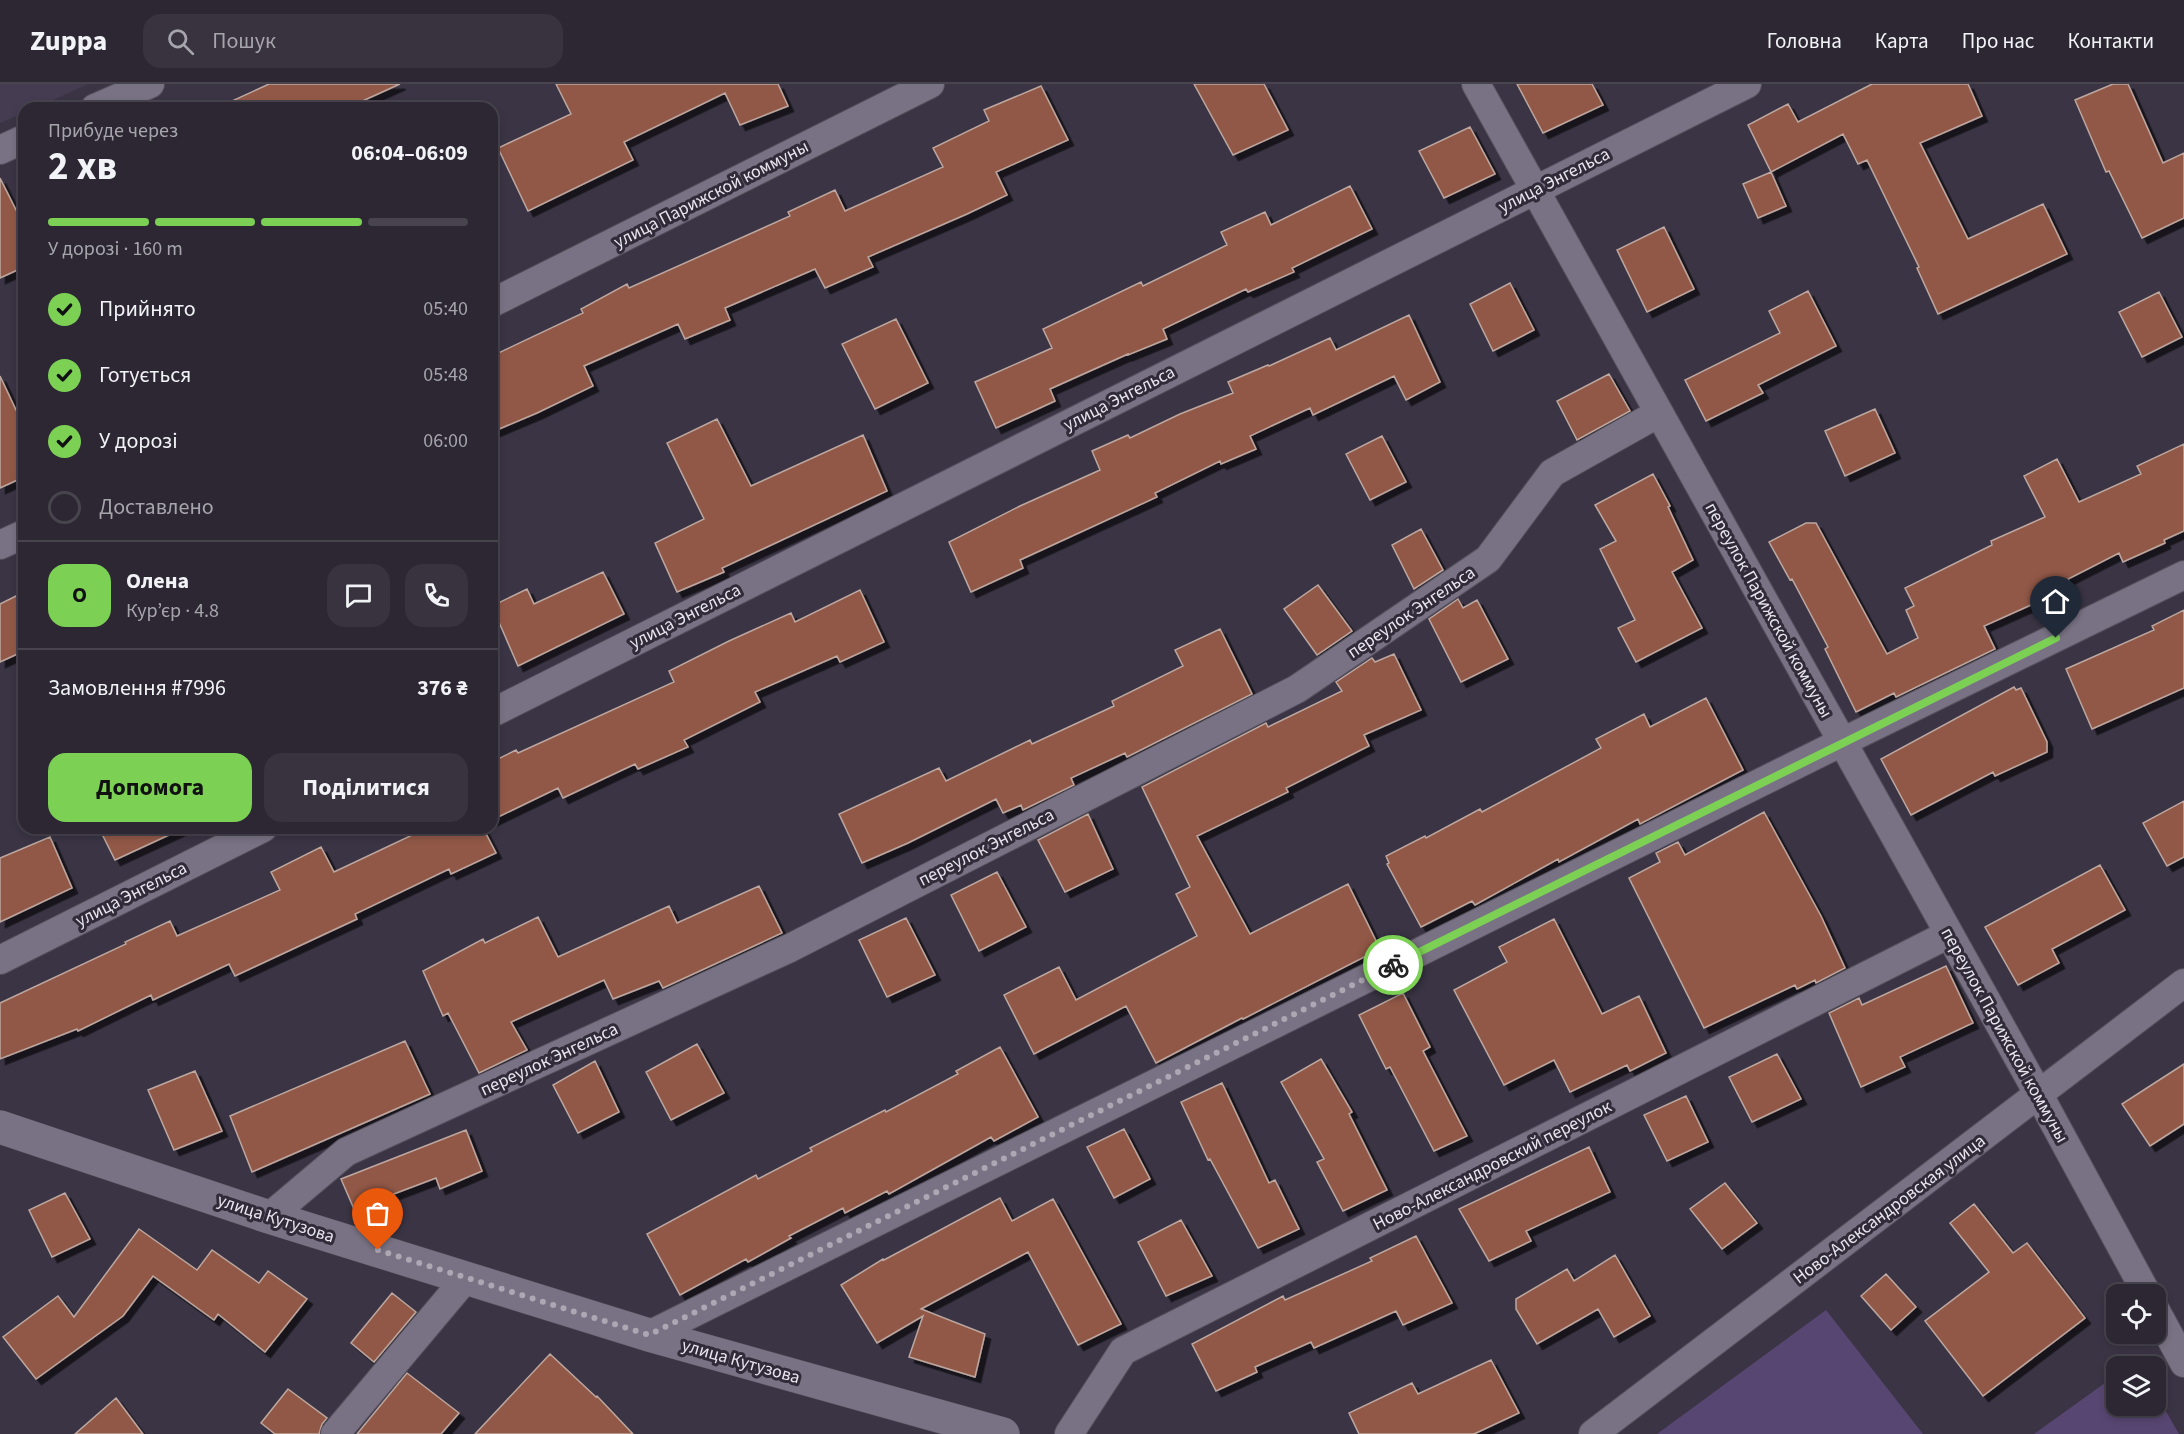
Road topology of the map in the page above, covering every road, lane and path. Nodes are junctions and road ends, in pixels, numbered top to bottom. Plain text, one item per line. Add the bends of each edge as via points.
1 (150, 84) edge
2 (930, 84) edge
3 (1476, 84) edge
4 (1747, 84) edge
5 (109, 102) edge
6 (18, 142) edge
7 (0, 150) edge
8 (1535, 190) junction
9 (498, 300) edge
10 (1659, 413) junction
11 (18, 537) edge
12 (0, 545) edge
13 (2184, 575) edge
14 (498, 710) edge
15 (1842, 742) junction
16 (250, 834) edge
17 (1949, 934) junction
18 (0, 960) edge
19 (2184, 983) edge
20 (2039, 1095) junction
21 (0, 1127) edge
22 (269, 1216) junction
23 (466, 1278) junction
24 (2142, 1284) edge
25 (2166, 1330) edge
26 (649, 1335) junction
27 (2184, 1363) edge
28 (335, 1434) edge
29 (1003, 1434) edge
30 (1069, 1434) edge
31 (1593, 1434) edge

1 - 5 street
2 - 9 street, улица Парижской коммуны
3 - 8 street, переулок Парижской коммуны
4 - 8 street, улица Энгельса
6 - 7 street
8 - 10 street, переулок Парижской коммуны
8 - 14 street, улица Энгельса
10 - 15 street, переулок Парижской коммуны
10 - 22 street, переулок Энгельса via 1552,473 1488,559 1297,689 790,948 346,1152
11 - 12 street
13 - 15 street
15 - 17 street, переулок Парижской коммуны
15 - 26 street
16 - 18 street, улица Энгельса
17 - 20 street, переулок Парижской коммуны
17 - 30 street, Ново-Александровский переулок via 1123,1351
19 - 20 street, Ново-Александровская улица
20 - 24 street, переулок Парижской коммуны
20 - 31 street, Ново-Александровская улица
21 - 22 main road, улица Кутузова
22 - 23 main road, улица Кутузова
23 - 26 main road, улица Кутузова
23 - 28 street
25 - 27 street
26 - 29 main road, улица Кутузова

